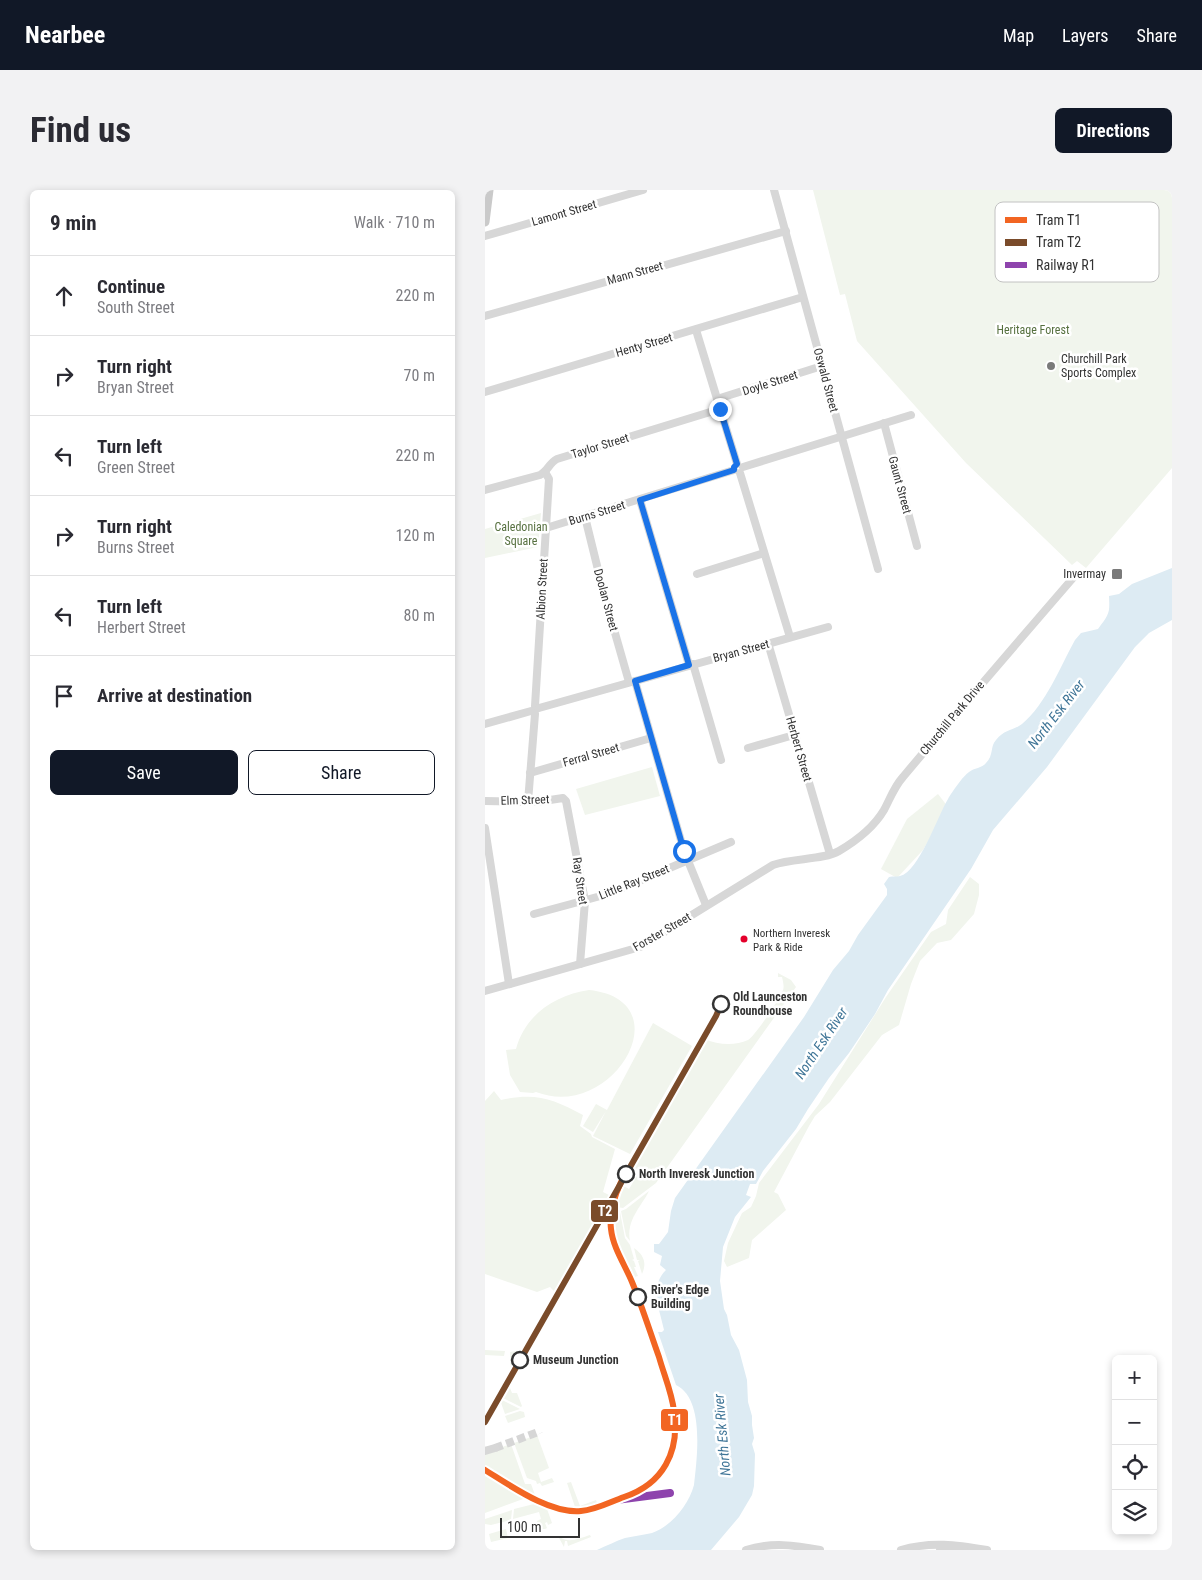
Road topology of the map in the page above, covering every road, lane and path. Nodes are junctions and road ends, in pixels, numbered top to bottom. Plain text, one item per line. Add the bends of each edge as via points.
1 (489, 190) edge
2 (643, 190) edge
3 (774, 190) edge
4 (485, 222) edge
5 (785, 230) junction
6 (485, 236) edge
7 (803, 297) junction
8 (485, 316) edge
9 (696, 330) junction
10 (822, 366) junction
11 (485, 392) edge
12 (717, 399) junction
13 (720, 409) junction
14 (911, 415) dead end
15 (884, 423) junction
16 (842, 436) junction
17 (738, 469) junction
18 (545, 472) junction
19 (485, 490) edge
20 (640, 500) junction
21 (585, 517) junction
22 (546, 528) junction
23 (917, 546) dead end
24 (764, 553) junction
25 (878, 569) dead end
26 (697, 574) dead end
27 (1073, 578) dead end
28 (827, 627) dead end
29 (790, 637) junction
30 (768, 643) junction
31 (691, 664) junction
32 (632, 681) junction
33 (535, 710) junction
34 (485, 724) edge
35 (794, 735) junction
36 (651, 738) junction
37 (749, 748) dead end
38 (721, 760) dead end
39 (530, 773) junction
40 (565, 799) joint
41 (485, 801) edge
42 (528, 802) junction
43 (485, 828) edge
44 (731, 842) dead end
45 (830, 854) junction
46 (687, 861) junction
47 (585, 901) junction
48 (706, 905) junction
49 (534, 914) dead end
50 (580, 964) junction
51 (509, 984) junction
52 (485, 991) edge
53 (495, 1448) tunnel mouth
54 (485, 1451) edge
55 (782, 1544) junction
56 (924, 1544) junction
57 (746, 1550) edge
58 (801, 1550) edge
59 (820, 1550) edge
60 (901, 1550) edge
61 (940, 1550) edge
62 (966, 1550) edge
63 (972, 1550) edge
64 (985, 1550) edge

1 - 4 main road
2 - 6 street, Lamont Street
3 - 5 street, Oswald Street
5 - 7 street, Oswald Street
5 - 8 street, Mann Street
7 - 9 street, Henty Street
7 - 10 street, Oswald Street
9 - 11 street, Henty Street
9 - 12 street
10 - 12 street, Doyle Street
10 - 16 street, Oswald Street
12 - 13 street
13 - 17 street
13 - 18 street, Taylor Street via 557,459
14 - 15 street, Burns Street
15 - 16 street, Burns Street
15 - 23 street, Gaunt Street
16 - 17 street, Burns Street
16 - 25 street, Oswald Street
17 - 20 street, Burns Street
17 - 24 street
18 - 19 street, Taylor Street
18 - 22 street, Albion Street via 549,479
20 - 21 street, Burns Street
20 - 31 street
21 - 22 street, Burns Street
21 - 32 street, Doolan Street via 605,598
22 - 33 street, Albion Street
24 - 26 street
24 - 29 street
27 - 45 street, Churchill Park Drive via 900,780 875,822
28 - 29 street, Bryan Street
29 - 30 street, Bryan Street
30 - 31 street, Bryan Street
30 - 35 street, Herbert Street
31 - 32 street, Bryan Street
31 - 38 street
32 - 33 street, Bryan Street
32 - 36 street, Doolan Street
33 - 34 street, Bryan Street
33 - 39 street, Albion Street
35 - 37 street
35 - 45 street, Herbert Street
36 - 39 street, Ferral Street
36 - 46 street, Doolan Street
39 - 42 street, Albion Street
40 - 42 street, Elm Street
40 - 47 street, Ray Street
41 - 42 street, Elm Street
43 - 51 street
44 - 46 street, Little Ray Street
45 - 48 street, Forster Street via 773,865
46 - 47 street, Little Ray Street
46 - 48 street, Doolan Street
47 - 49 street, Little Ray Street
47 - 50 street, Ray Street
48 - 50 street, Forster Street via 640,947
50 - 51 street, Forster Street
51 - 52 street, Forster Street
53 - 54 street
55 - 57 street
55 - 58 street
55 - 59 street
56 - 60 street
56 - 63 street via 929,1549
56 - 64 street
61 - 62 street

